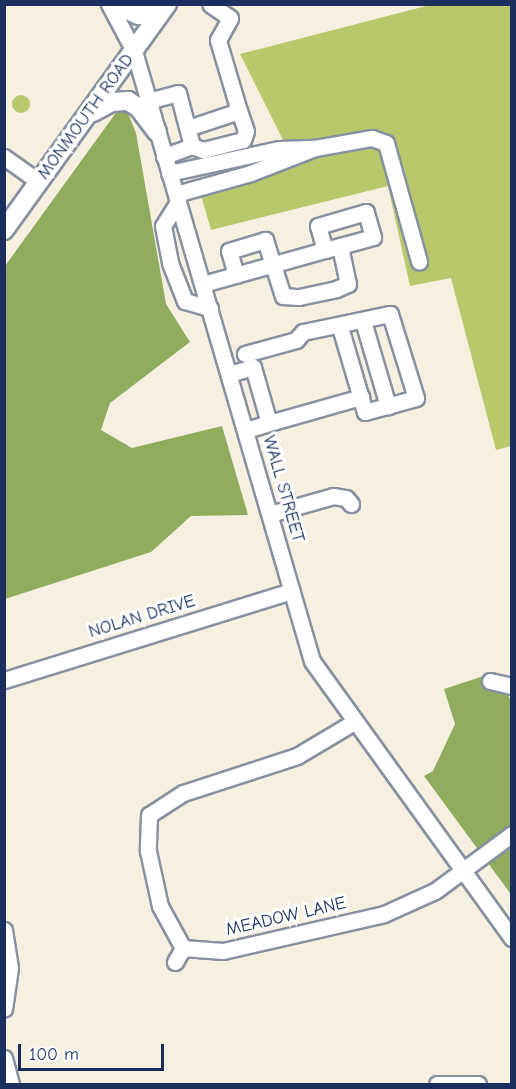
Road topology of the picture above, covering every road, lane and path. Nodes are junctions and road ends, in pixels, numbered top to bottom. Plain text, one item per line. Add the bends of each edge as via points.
1 (109, 4) edge
2 (115, 4) edge
3 (165, 4) edge
4 (210, 4) edge
5 (134, 51) junction
6 (148, 101) junction
7 (239, 111) junction
8 (89, 114) junction
9 (188, 128) junction
10 (157, 132) junction
11 (192, 146) junction
12 (315, 148) junction
13 (164, 156) junction
14 (4, 157) edge
15 (169, 173) junction
16 (39, 182) junction
17 (177, 198) junction
18 (4, 230) edge
19 (333, 248) junction
20 (419, 261) dead end
21 (272, 265) junction
22 (236, 275) junction
23 (203, 284) junction
24 (210, 308) junction
25 (363, 321) junction
26 (334, 326) junction
27 (222, 350) junction
28 (249, 361) junction
29 (229, 374) junction
30 (361, 397) junction
31 (388, 405) junction
32 (269, 423) junction
33 (246, 430) junction
34 (351, 504) dead end
35 (270, 514) junction
36 (291, 591) junction
37 (4, 680) edge
38 (490, 681) dead end
39 (512, 686) edge
40 (354, 722) junction
41 (512, 834) edge
42 (464, 870) junction
43 (4, 930) edge
44 (512, 938) edge
45 (183, 948) junction
46 (175, 962) dead end
47 (4, 1009) edge
48 (4, 1058) edge
49 (11, 1084) edge
50 (437, 1084) edge
51 (478, 1084) edge

1 - 5 street, WALL STREET
2 - 3 main road via 139,15
3 - 5 main road, MONMOUTH ROAD
4 - 7 street via 230,18 218,40
5 - 6 street, WALL STREET
5 - 8 main road, MONMOUTH ROAD
6 - 9 street via 178,93
6 - 10 street, WALL STREET
7 - 9 street
7 - 11 street via 246,131 243,140 203,150
8 - 10 main road via 112,102 128,100
8 - 16 main road, MONMOUTH ROAD
9 - 11 street
10 - 13 street, WALL STREET
11 - 13 street
12 - 15 street via 279,148
12 - 17 street
12 - 20 street via 372,138 386,143
13 - 15 street, WALL STREET
14 - 16 street
15 - 17 street, WALL STREET
16 - 18 main road, MONMOUTH ROAD
17 - 23 street, WALL STREET
17 - 24 street via 163,226 170,263 185,301
19 - 19 street via 318,226 366,212 373,237
19 - 21 street
19 - 21 street via 348,284 336,288 283,296
21 - 22 street
21 - 22 street via 265,240 228,251
22 - 23 street
23 - 24 street, WALL STREET
24 - 27 street, WALL STREET
25 - 26 street
25 - 31 street
25 - 31 street via 390,314 416,398
26 - 28 street
26 - 30 street
27 - 28 street via 240,345
27 - 29 street, WALL STREET
28 - 29 street
28 - 32 street
29 - 33 street, WALL STREET
30 - 31 street via 365,412
30 - 32 street
32 - 33 street
33 - 35 street, WALL STREET
34 - 35 street via 346,498 333,496
35 - 36 street, WALL STREET
36 - 37 street, NOLAN DRIVE
36 - 40 street, WALL STREET via 312,661
38 - 39 street
40 - 42 street, WALL STREET
40 - 45 street via 297,756 183,793 144,811 160,906
41 - 42 street, MEADOW LANE
42 - 44 street, WALL STREET
42 - 45 street, MEADOW LANE via 422,899 384,914 223,951
43 - 47 street via 10,968
45 - 46 street
48 - 49 street
50 - 51 street

